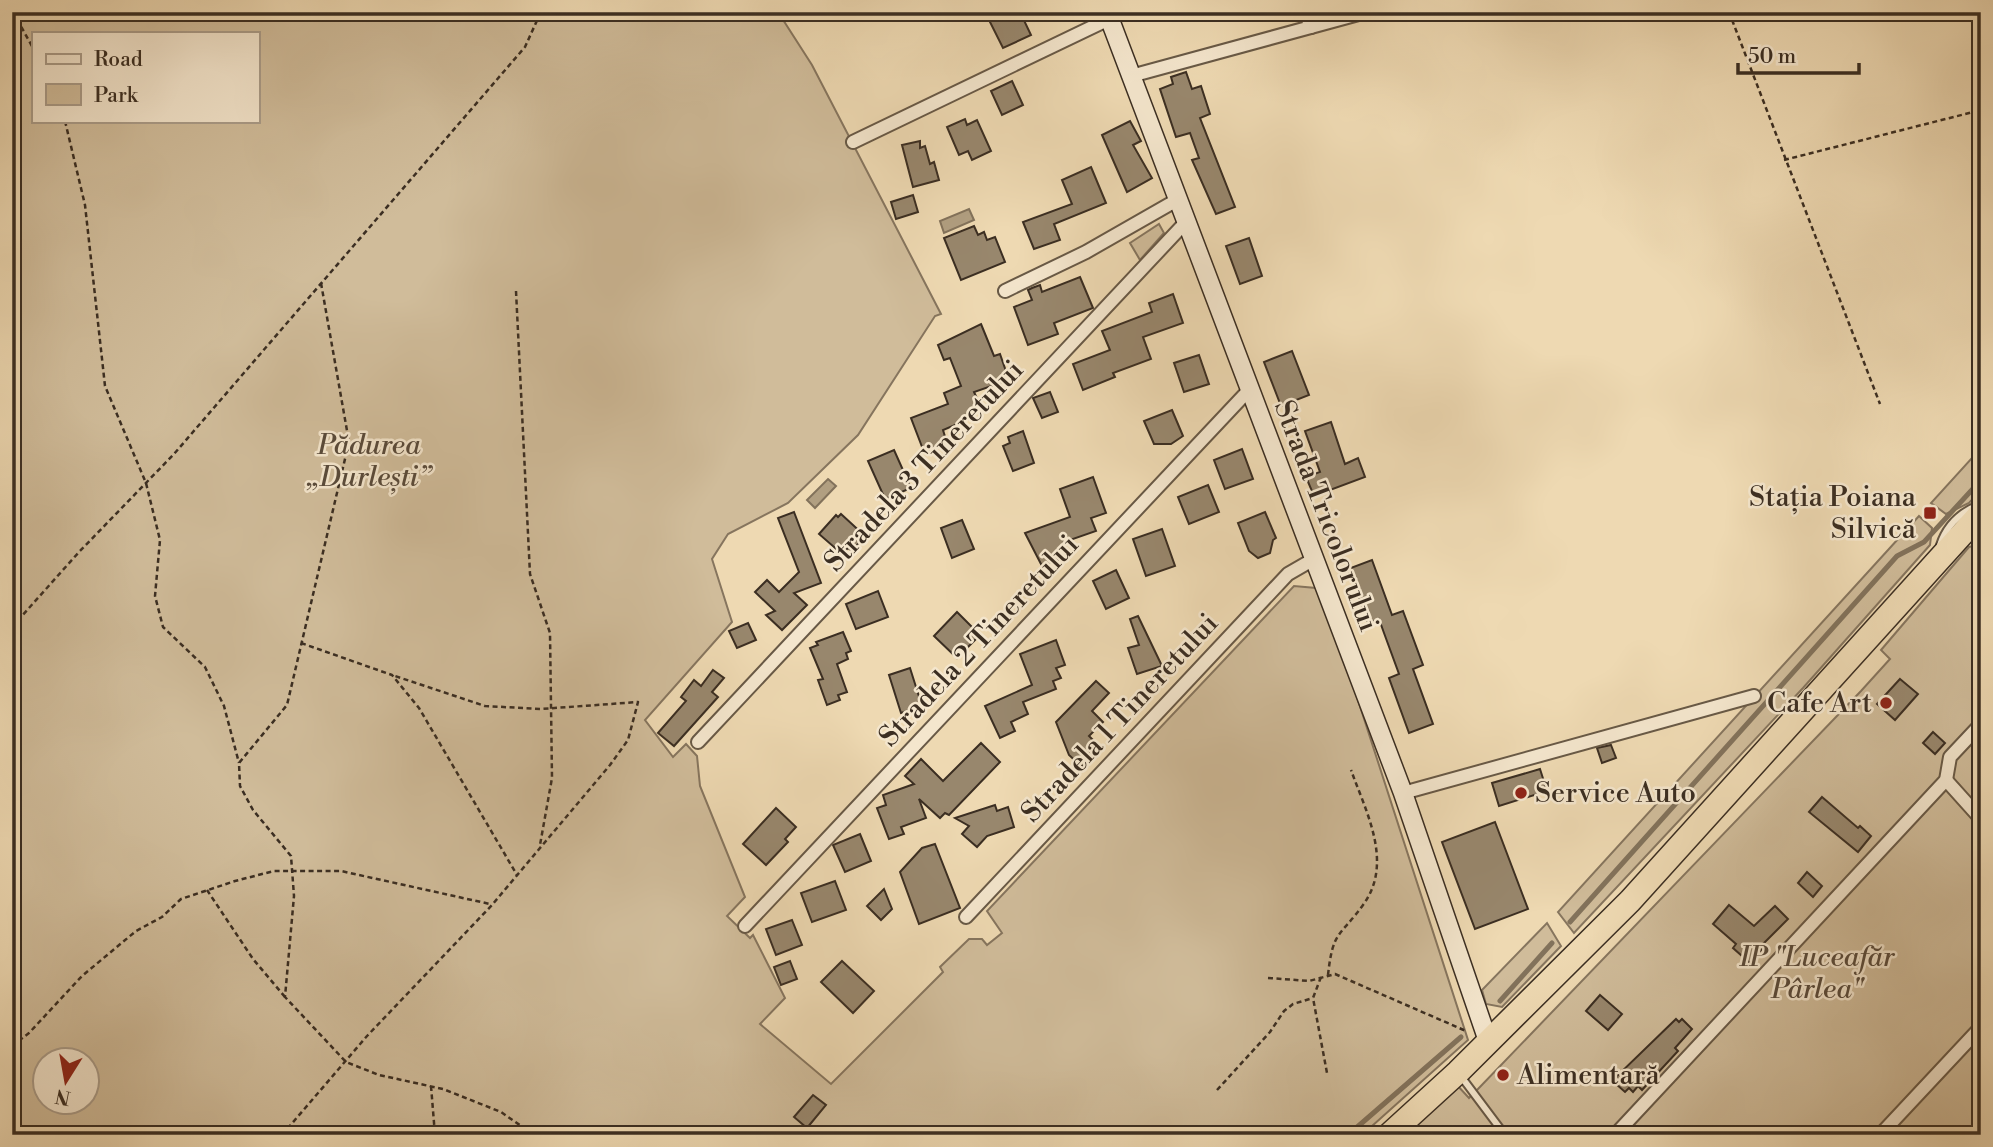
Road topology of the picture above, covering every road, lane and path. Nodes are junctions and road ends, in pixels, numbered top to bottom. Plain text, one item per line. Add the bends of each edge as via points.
1 (13, 12) edge
2 (1305, 12) edge
3 (1366, 12) edge
4 (1729, 12) edge
5 (539, 16) dead end
6 (1108, 16) edge
7 (1311, 27) junction
8 (32, 46) edge
9 (1131, 76) junction
10 (1981, 110) edge
11 (65, 122) edge
12 (853, 142) dead end
13 (1784, 160) junction
14 (1177, 200) junction
15 (1185, 223) junction
16 (321, 283) junction
17 (516, 291) dead end
18 (1005, 291) dead end
19 (1249, 390) junction
20 (1880, 404) dead end
21 (146, 483) junction
22 (1979, 516) edge
23 (1314, 559) junction
24 (12, 627) edge
25 (301, 643) junction
26 (392, 674) junction
27 (1754, 696) dead end
28 (553, 708) junction
29 (1981, 724) edge
30 (698, 742) dead end
31 (239, 764) junction
32 (1351, 770) dead end
33 (1946, 780) junction
34 (1403, 793) junction
35 (1981, 819) edge
36 (540, 848) junction
37 (292, 871) junction
38 (517, 875) junction
39 (207, 890) junction
40 (492, 905) junction
41 (966, 917) dead end
42 (745, 926) dead end
43 (1328, 975) junction
44 (1321, 977) junction
45 (1268, 978) dead end
46 (285, 997) junction
47 (1313, 998) junction
48 (1981, 1027) edge
49 (1488, 1041) junction
50 (12, 1046) edge
51 (346, 1062) junction
52 (1458, 1072) junction
53 (1327, 1073) dead end
54 (431, 1086) junction
55 (1217, 1090) dead end
56 (282, 1135) edge
57 (435, 1135) edge
58 (534, 1135) edge
59 (1389, 1135) edge
60 (1505, 1135) edge
61 (1615, 1135) edge
62 (1880, 1135) edge

1 - 8 path
2 - 7 street
3 - 7 street
4 - 13 path
5 - 16 path via 525,47
6 - 9 street, Strada Tricolorului
6 - 12 street
7 - 9 street
9 - 14 street, Strada Tricolorului
10 - 13 path
11 - 21 path via 85,205 105,386
13 - 20 path
14 - 15 street, Strada Tricolorului
14 - 18 street
15 - 19 street, Strada Tricolorului
15 - 30 street, Stradela 3 Tineretului
16 - 21 path
16 - 25 path via 348,442
17 - 28 path via 530,574 551,633
19 - 23 street, Strada Tricolorului
19 - 42 street, Stradela 2 Tineretului
21 - 24 path
21 - 31 path via 160,540 155,596 163,627 205,667 224,706
22 - 49 highway via 1630,901
23 - 34 street, Strada Tricolorului
23 - 41 street, Stradela 1 Tineretului via 1288,575
25 - 26 path
25 - 31 path via 287,705
26 - 28 path via 485,706
26 - 38 path via 419,708
27 - 34 street
28 - 36 path via 552,778
28 - 36 path via 638,702 628,740
29 - 33 street via 1950,757
31 - 37 path via 240,786 253,810 291,856
32 - 43 path via 1378,856 1364,904 1337,933
33 - 35 street
33 - 61 street
34 - 49 street, Strada Tricolorului
36 - 38 path
37 - 39 path via 274,871
37 - 40 path via 341,871
37 - 46 path
38 - 40 path
39 - 46 path
39 - 50 path via 181,899 162,917 136,931 82,976
40 - 51 path
43 - 44 path
43 - 49 path via 1335,974
44 - 45 path via 1308,981
44 - 47 path
46 - 51 path
47 - 53 path
47 - 55 path via 1284,1011
48 - 62 street
49 - 52 highway
51 - 54 path via 379,1075
51 - 56 path
52 - 59 highway
52 - 60 lane
54 - 57 path
54 - 58 path via 501,1112

